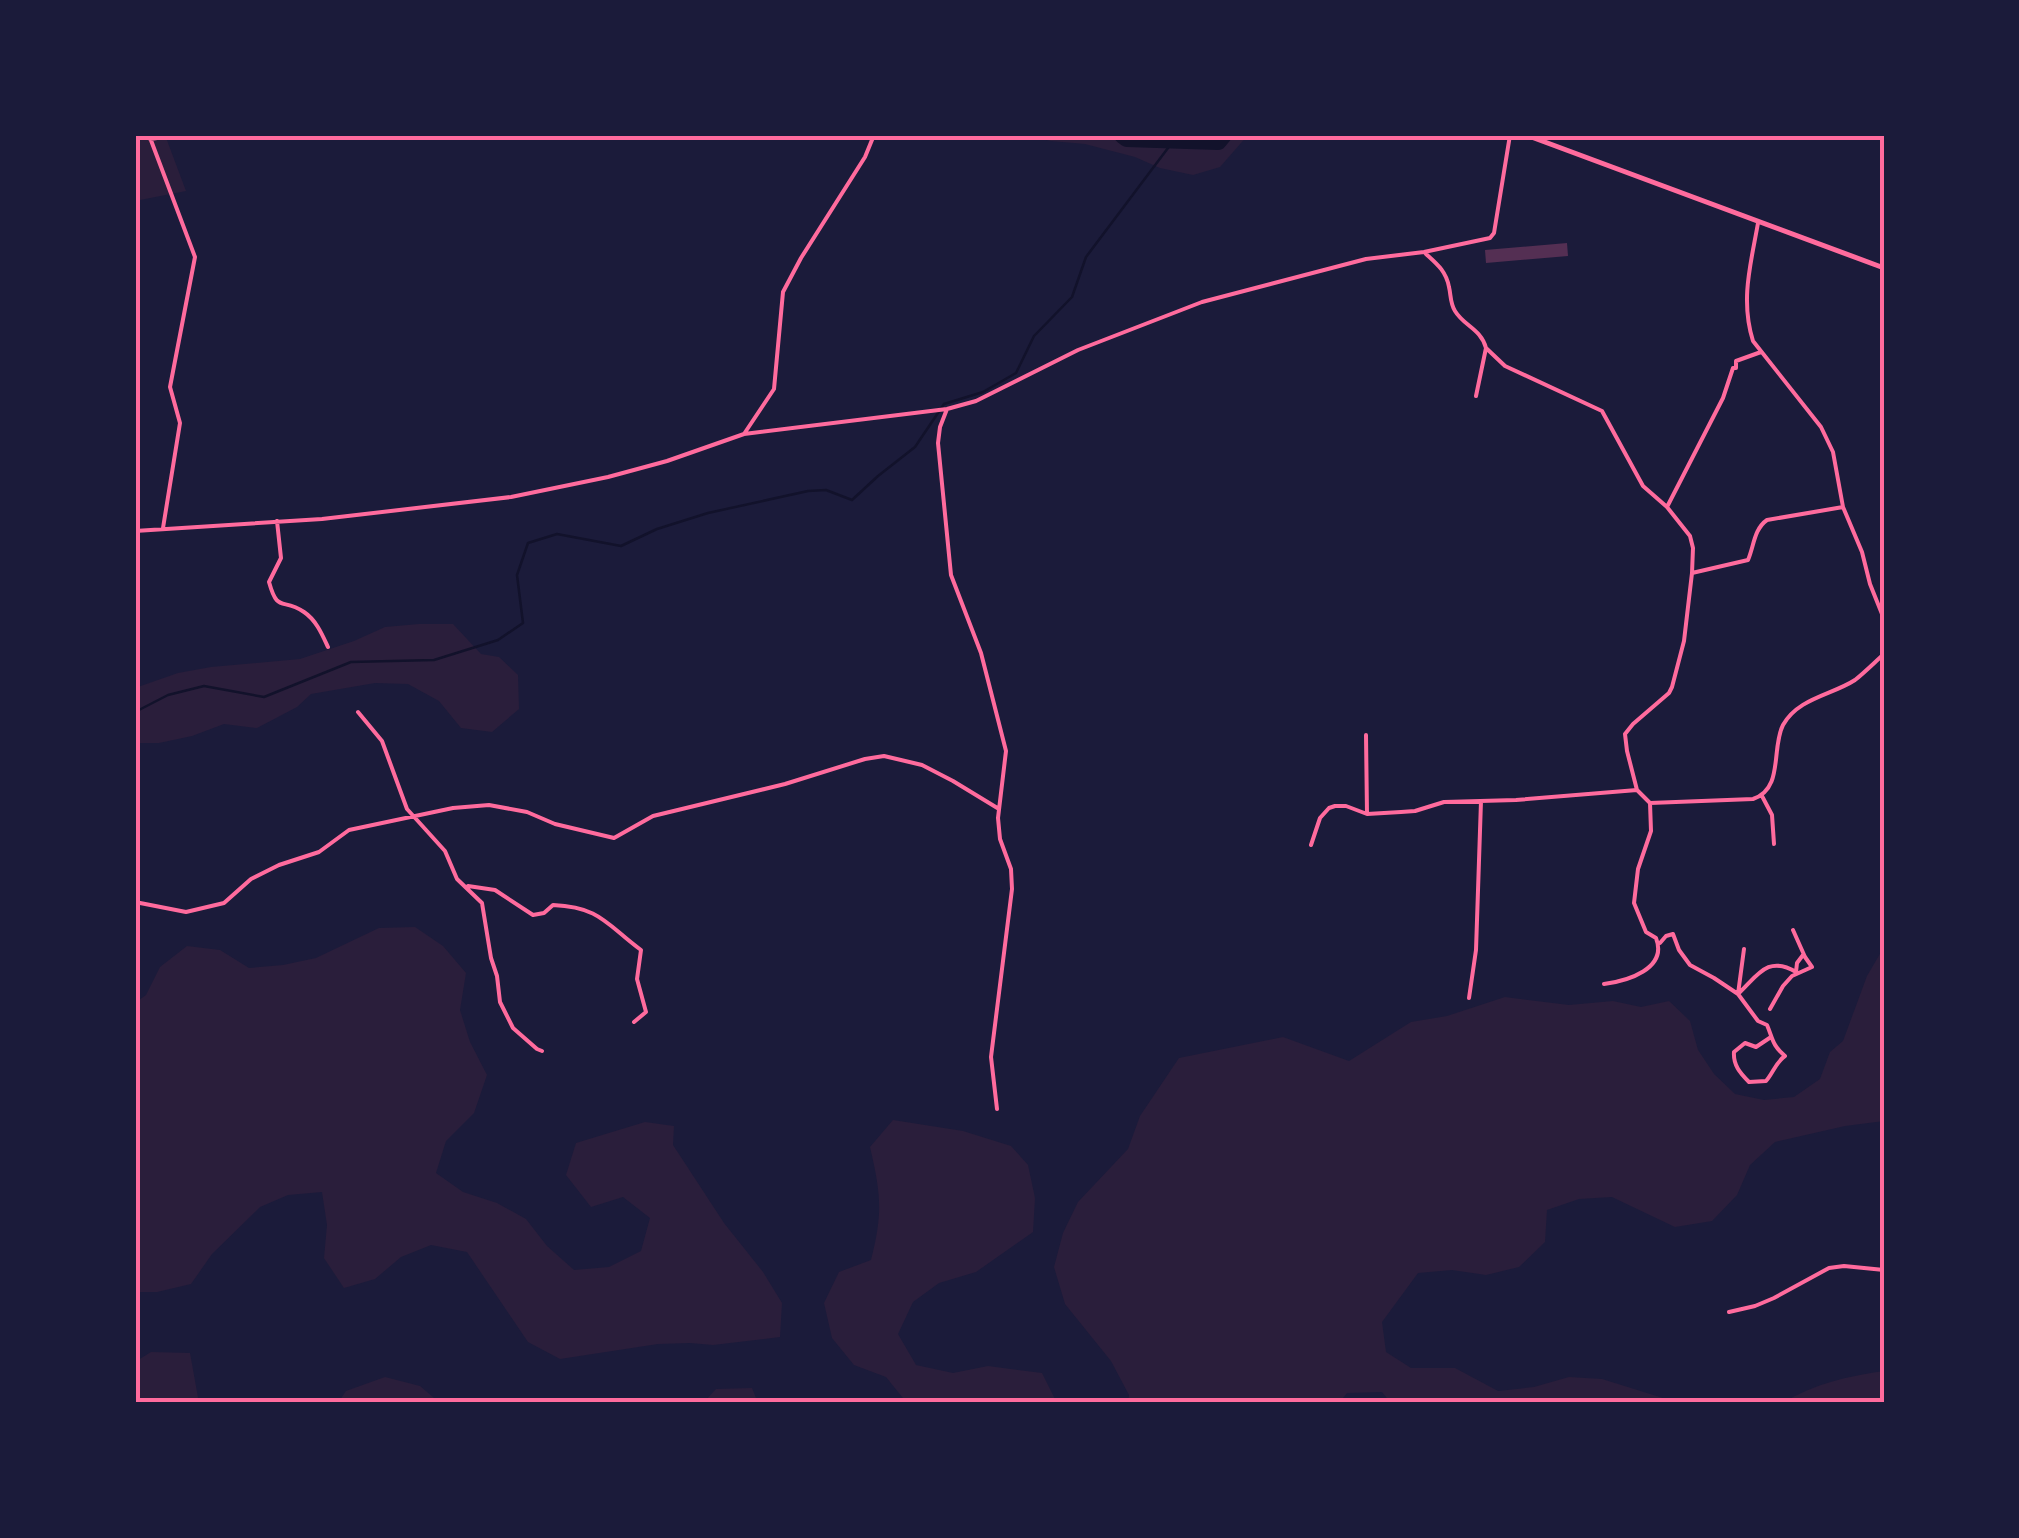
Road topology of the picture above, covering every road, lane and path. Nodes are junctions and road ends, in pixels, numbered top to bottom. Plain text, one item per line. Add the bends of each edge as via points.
1 (179, 135) edge
2 (874, 135) edge
3 (1510, 135) edge
4 (1526, 135) edge
5 (150, 137) edge
6 (1758, 223) junction
7 (1424, 252) junction
8 (1884, 268) edge
9 (1486, 348) junction
10 (1762, 352) junction
11 (1476, 396) dead end
12 (947, 409) junction
13 (744, 434) junction
14 (1843, 506) junction
15 (1666, 507) junction
16 (277, 522) junction
17 (163, 528) junction
18 (135, 530) edge
19 (1692, 573) junction
20 (1884, 619) edge
21 (328, 646) dead end
22 (1884, 654) edge
23 (358, 712) dead end
24 (1366, 735) dead end
25 (1637, 790) junction
26 (1762, 796) junction
27 (1481, 801) junction
28 (1650, 803) junction
29 (999, 809) junction
30 (1367, 814) junction
31 (411, 816) junction
32 (1774, 844) dead end
33 (1311, 846) dead end
34 (464, 884) junction
35 (135, 902) edge
36 (1794, 930) dead end
37 (1659, 944) junction
38 (1744, 949) dead end
39 (1804, 955) junction
40 (1604, 984) dead end
41 (1738, 994) junction
42 (1469, 998) dead end
43 (1770, 1010) dead end
44 (634, 1022) dead end
45 (1771, 1037) junction
46 (542, 1051) dead end
47 (998, 1109) dead end
48 (1884, 1270) edge
49 (1728, 1312) dead end

1 - 5 street
2 - 13 street via 785,288 774,389
3 - 7 street via 1493,235
4 - 6 main road
5 - 17 street via 195,257 170,387 180,423
6 - 8 main road
6 - 10 street via 1746,294 1748,324
7 - 9 street via 1444,272 1457,315
7 - 12 street via 1202,302
9 - 11 street
9 - 15 street via 1506,366 1602,410 1643,486
10 - 14 street via 1822,427
10 - 15 street via 1736,361 1724,398
12 - 13 street
12 - 29 street via 938,443 949,562 1006,751
13 - 16 street via 652,465 510,497
14 - 19 street via 1767,520 1748,560
14 - 20 street
15 - 19 street via 1692,542
16 - 17 street
16 - 21 street via 281,558 269,582 274,599 308,614
17 - 18 street
19 - 25 street via 1672,687 1625,734
22 - 26 street via 1852,682 1816,697 1788,719
23 - 31 street via 382,741
24 - 30 street
25 - 27 street
25 - 28 street
26 - 28 street
26 - 32 street via 1772,815
27 - 30 street
27 - 42 street
28 - 37 street via 1634,903
29 - 31 street via 922,766 884,756 653,816 614,838 489,805
29 - 47 street via 1012,889 991,1057
30 - 33 street via 1329,808
31 - 34 street via 446,851
31 - 35 street via 350,830 319,852 251,879 224,903 186,912
34 - 44 street via 494,890 534,915 552,905 593,912 641,950 638,978 646,1012
34 - 46 street via 482,903 500,1002 513,1028
36 - 39 street
37 - 40 street via 1645,971
37 - 41 street via 1672,934 1690,965
38 - 41 street
39 - 41 street via 1796,972 1783,964 1768,966
39 - 43 street via 1812,966 1792,976
41 - 45 street
45 - 45 street via 1785,1056 1766,1081 1749,1082 1734,1052
48 - 49 street via 1829,1268 1764,1302

